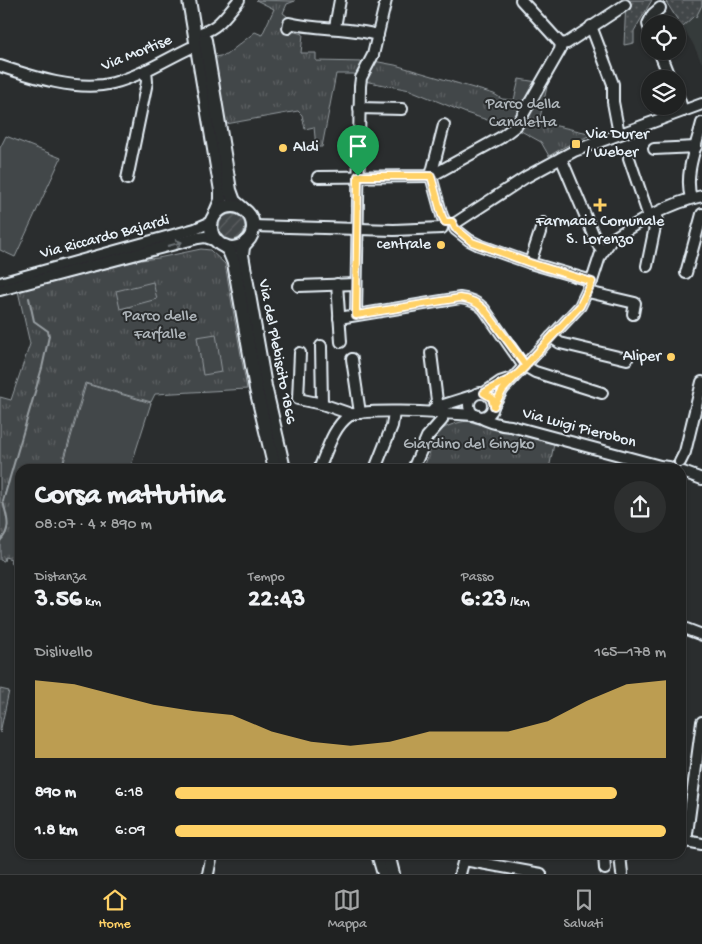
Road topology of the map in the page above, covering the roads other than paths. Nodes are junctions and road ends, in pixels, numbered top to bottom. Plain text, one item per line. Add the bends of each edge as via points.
1 (189, 0) edge
2 (198, 0) edge
3 (239, 0) edge
4 (340, 0) edge
5 (386, 0) edge
6 (521, 0) edge
7 (625, 5) dead end
8 (660, 8) dead end
9 (652, 15) edge
10 (591, 26) junction
11 (288, 28) dead end
12 (335, 28) junction
13 (204, 32) junction
14 (378, 34) junction
15 (561, 44) junction
16 (197, 46) junction
17 (0, 66) edge
18 (146, 70) junction
19 (702, 104) edge
20 (359, 108) junction
21 (402, 109) dead end
22 (686, 110) edge
23 (672, 115) edge
24 (702, 123) edge
25 (444, 125) dead end
26 (619, 134) junction
27 (696, 147) junction
28 (654, 149) dead end
29 (561, 158) junction
30 (629, 158) dead end
31 (358, 176) junction
32 (431, 176) junction
33 (318, 177) dead end
34 (127, 179) dead end
35 (702, 196) edge
36 (691, 198) junction
37 (242, 208) junction
38 (702, 214) edge
39 (215, 215) junction
40 (652, 215) junction
41 (543, 223) dead end
42 (253, 226) junction
43 (449, 226) junction
44 (357, 228) junction
45 (246, 242) junction
46 (221, 244) junction
47 (603, 250) junction
48 (530, 263) junction
49 (647, 266) dead end
50 (686, 273) dead end
51 (592, 282) junction
52 (0, 283) edge
53 (337, 284) junction
54 (355, 284) junction
55 (299, 286) dead end
56 (0, 290) edge
57 (588, 292) junction
58 (633, 314) dead end
59 (356, 315) junction
60 (339, 318) junction
61 (551, 337) junction
62 (341, 342) dead end
63 (321, 346) dead end
64 (300, 353) dead end
65 (431, 353) dead end
66 (352, 359) dead end
67 (627, 359) dead end
68 (526, 366) junction
69 (515, 377) junction
70 (702, 382) edge
71 (484, 393) junction
72 (602, 393) dead end
73 (472, 396) junction
74 (322, 404) junction
75 (493, 407) junction
76 (436, 410) junction
77 (394, 412) junction
78 (355, 413) junction
79 (477, 416) junction
80 (510, 426) junction
81 (274, 464) edge
82 (283, 464) edge
83 (321, 464) edge
84 (377, 464) edge
85 (415, 464) edge
86 (654, 464) edge
87 (683, 464) edge
88 (686, 472) edge
89 (702, 479) edge
90 (686, 629) edge
91 (702, 635) edge
92 (702, 722) edge
93 (686, 822) edge
94 (686, 841) edge
95 (702, 844) edge
96 (211, 859) edge
97 (380, 859) edge
98 (389, 859) edge
99 (464, 859) edge
100 (473, 859) edge
101 (604, 859) edge
102 (620, 859) edge
103 (605, 869) dead end
104 (208, 874) edge
105 (384, 874) edge
106 (393, 874) edge
107 (460, 874) edge
108 (541, 874) edge
109 (622, 874) edge

1 - 16 main road
2 - 13 main road
3 - 13 street
4 - 12 street
5 - 14 street
6 - 15 street
7 - 10 street
8 - 9 street
10 - 15 street
10 - 26 street via 613,84
11 - 12 street via 289,22
12 - 14 street
13 - 37 main road via 230,190
14 - 20 street via 373,55 361,78
15 - 32 street via 517,125
16 - 18 street, Via Mortise
16 - 39 main road via 221,191
17 - 18 street, Via Mortise via 56,82 83,85 113,83
18 - 34 street via 147,82
19 - 22 street
20 - 21 street
20 - 31 street
23 - 26 street
24 - 27 street
25 - 32 street
26 - 29 street
27 - 28 street
27 - 36 street via 689,181
29 - 43 street
29 - 47 street via 596,241
30 - 40 street
31 - 32 street
31 - 33 street
31 - 44 street
32 - 43 street via 442,216
35 - 36 street
36 - 40 street
37 - 39 main road via 225,207
37 - 42 main road via 250,216
38 - 50 street
39 - 46 main road via 212,232
39 - 52 street, Via Riccardo Bajardi via 208,223 195,229
40 - 47 street via 612,240
40 - 49 street via 657,218
41 - 48 street
42 - 44 street
42 - 45 main road
43 - 44 street via 394,230
43 - 48 street via 472,242
44 - 54 street
45 - 46 main road via 240,246
45 - 82 main road, Via del Plebiscito 1866 via 242,255 264,386
56 -> 46 street, Via Riccardo Bajardi via 198,238 205,237
46 - 81 main road, Via del Plebiscito 1866 via 229,251 234,263 256,389
47 - 51 street
48 - 51 street
51 - 57 street
53 - 54 street
53 - 55 street
53 - 60 street
54 - 59 street
57 - 58 street via 635,303
57 - 61 street via 580,306
59 - 60 street
59 - 68 street via 466,299 484,309
60 - 62 street
61 - 67 street via 560,343
61 - 68 street
63 - 74 street
64 - 74 street via 298,400
65 - 76 street
66 - 78 street
68 - 69 street
68 - 72 street via 535,372
69 - 71 street
69 - 75 street
70 - 87 street
71 - 73 street
71 - 75 street via 492,398
73 - 76 street
73 - 79 street via 470,408
74 - 78 street
75 - 79 street via 488,414
75 - 80 street, Via Luigi Pierobon via 499,420
76 - 77 street
76 - 79 street, Via Luigi Pierobon
76 - 85 street via 442,420 427,437
77 - 78 street
77 - 84 street
78 - 83 street via 339,424
79 - 80 street, Via Luigi Pierobon
80 - 86 street, Via Luigi Pierobon
88 - 89 street
90 - 91 street
92 - 93 street
94 - 95 street
96 - 104 street
97 - 105 main road
98 - 106 main road
99 - 107 street
100 - 108 street
101 - 103 street
102 - 109 street

